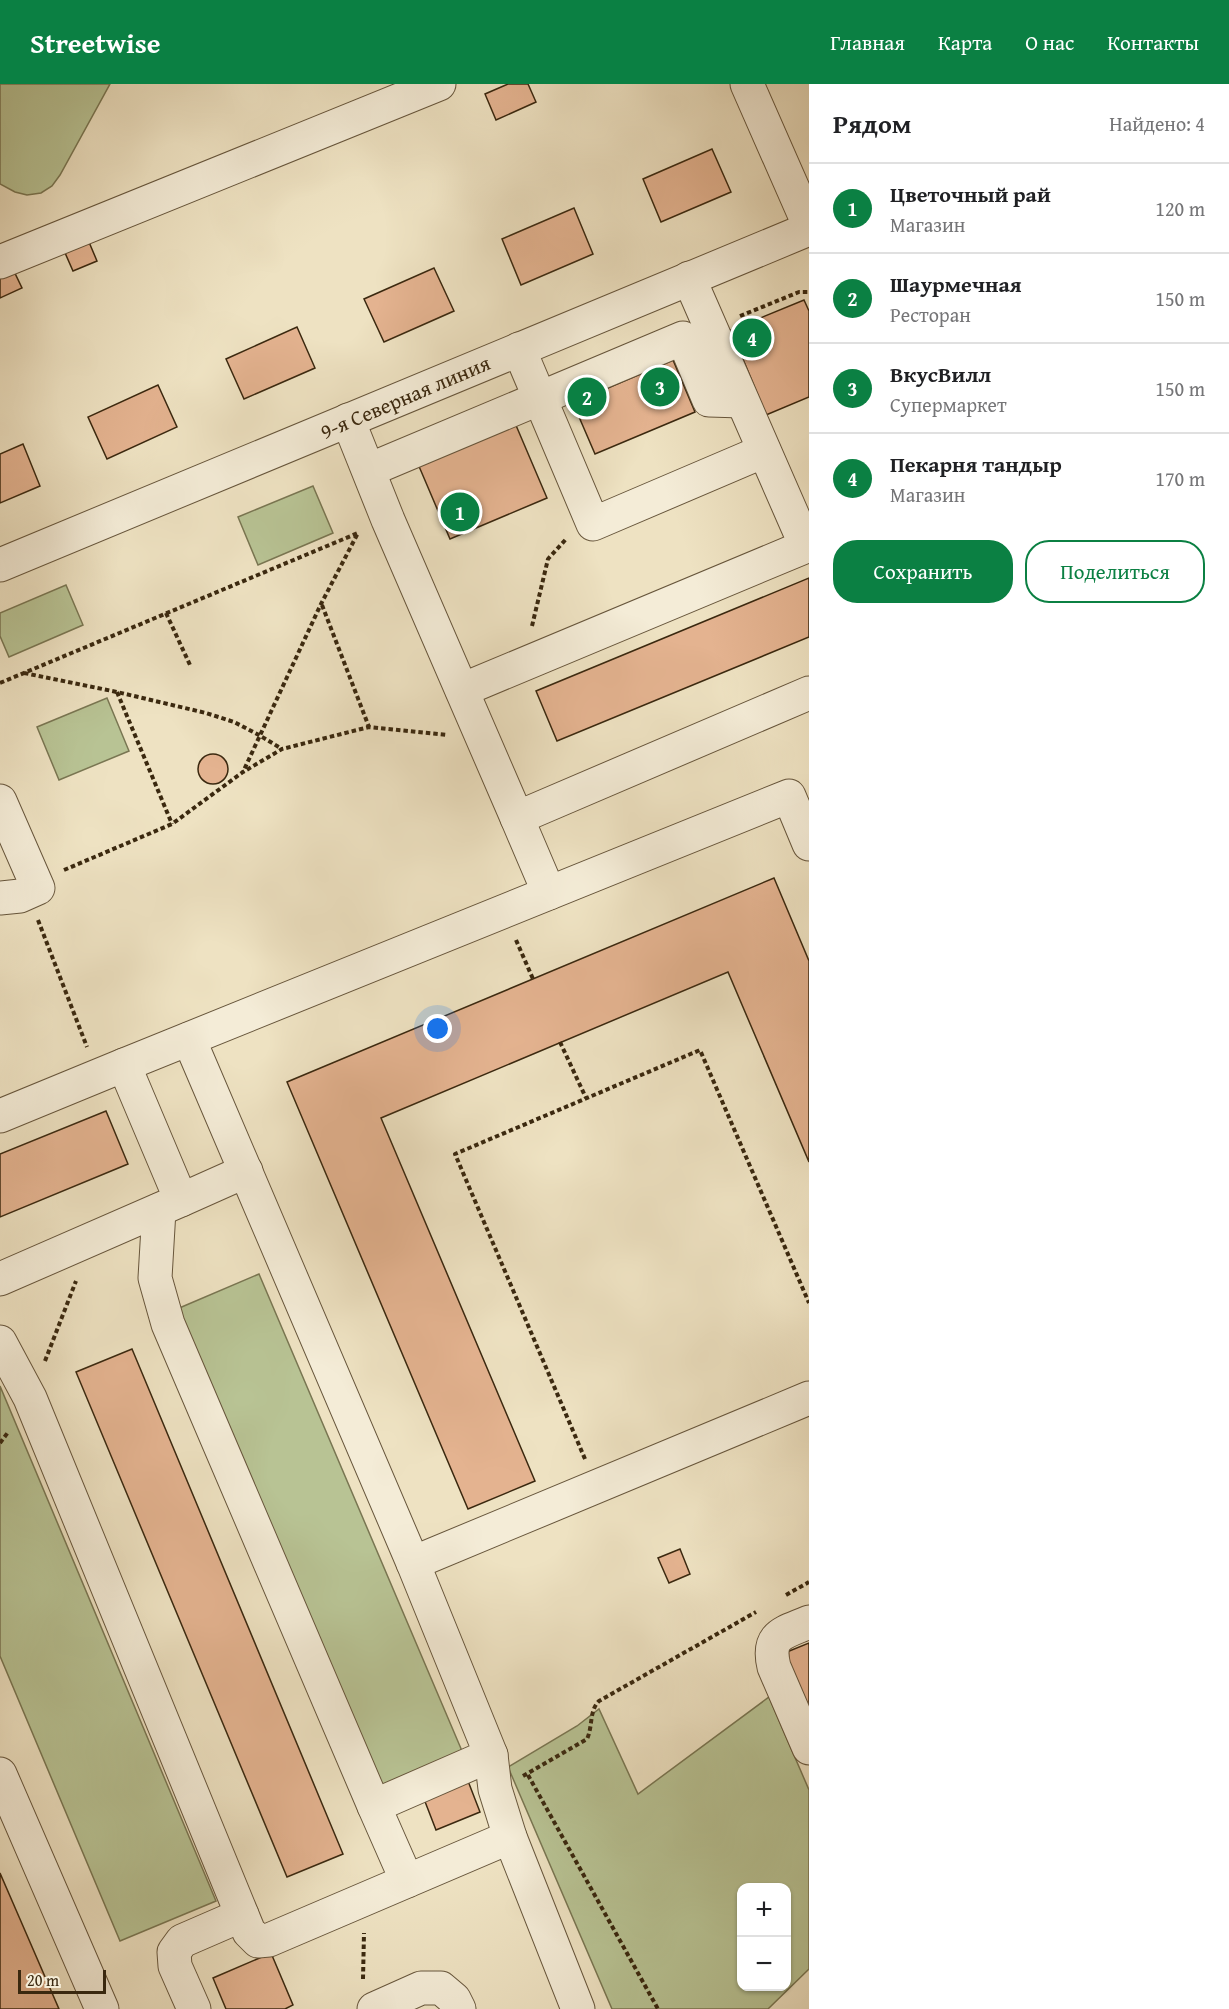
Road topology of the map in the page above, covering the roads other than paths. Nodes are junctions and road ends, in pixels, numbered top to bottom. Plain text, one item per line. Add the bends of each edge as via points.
1 (439, 84) edge
2 (747, 84) edge
3 (809, 227) edge
4 (0, 262) edge
5 (689, 278) junction
6 (519, 349) junction
7 (540, 399) junction
8 (742, 401) junction
9 (348, 420) junction
10 (764, 451) junction
11 (369, 470) junction
12 (807, 546) edge
13 (0, 565) edge
14 (462, 690) junction
15 (809, 693) edge
16 (0, 801) edge
17 (517, 818) junction
18 (809, 844) edge
19 (549, 893) junction
20 (0, 898) edge
21 (189, 1039) junction
22 (111, 1070) junction
23 (0, 1116) edge
24 (246, 1171) junction
25 (170, 1205) junction
26 (0, 1279) edge
27 (0, 1342) edge
28 (809, 1398) edge
29 (413, 1563) junction
30 (809, 1622) edge
31 (809, 1748) edge
32 (492, 1755) junction
33 (0, 1774) edge
34 (374, 1806) junction
35 (510, 1837) junction
36 (407, 1881) junction
37 (242, 1915) junction
38 (102, 2009) edge
39 (194, 2009) edge
40 (374, 2009) edge
41 (459, 2009) edge
42 (578, 2009) edge

1 - 4 street
2 - 3 street
3 - 5 street, 9-я Северная линия
5 - 6 street, 9-я Северная линия
5 - 8 street
6 - 7 street
6 - 9 street, 9-я Северная линия
7 - 8 street via 683,339 710,400
7 - 10 street via 593,524
7 - 11 street
8 - 10 street
9 - 11 street
9 - 13 street, 9-я Северная линия
10 - 12 street
11 - 14 street
12 - 14 street
14 - 17 street
15 - 17 street
16 - 20 street via 36,886 21,896
17 - 19 street
18 - 19 street via 789,796
19 - 21 street
21 - 22 street
21 - 24 street
22 - 23 street
22 - 25 street
24 - 25 street
24 - 29 street
25 - 26 street
25 - 34 street via 155,1278 168,1324
27 - 37 street via 30,1398
28 - 29 street
29 - 32 street
30 - 31 street via 779,1635 770,1653
32 - 34 street
32 - 35 street via 495,1789
33 - 38 street
34 - 36 street
35 - 36 street
35 - 42 street
36 - 37 street via 269,1940 258,1941
37 - 39 street via 182,1941 174,1952 175,1966
40 - 41 street via 422,1988 441,1988

